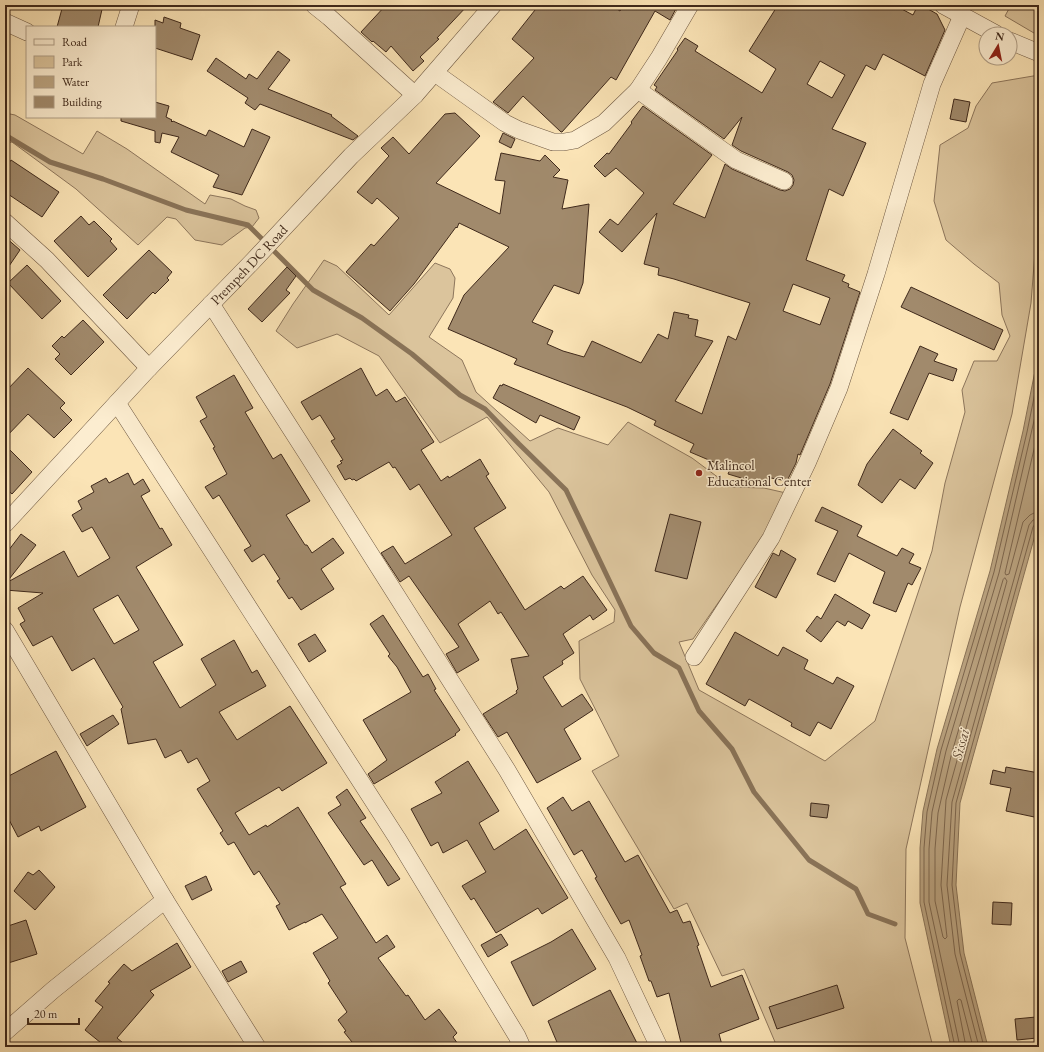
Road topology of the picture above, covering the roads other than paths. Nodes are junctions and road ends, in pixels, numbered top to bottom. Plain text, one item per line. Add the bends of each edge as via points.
1 (131, 5) edge
2 (314, 5) edge
3 (493, 5) edge
4 (690, 5) edge
5 (943, 5) edge
6 (962, 16) junction
7 (5, 22) edge
8 (124, 26) edge
9 (981, 26) edge
10 (26, 32) edge
11 (1018, 44) edge
12 (1039, 53) edge
13 (435, 73) junction
14 (638, 90) junction
15 (415, 95) junction
16 (784, 181) dead end
17 (5, 222) edge
18 (211, 304) junction
19 (149, 368) junction
20 (117, 403) junction
21 (5, 524) edge
22 (5, 630) edge
23 (694, 657) dead end
24 (165, 900) junction
25 (5, 1032) edge
26 (257, 1047) edge
27 (522, 1047) edge
28 (659, 1047) edge

1 - 8 street
2 - 15 street
3 - 13 street, Prempeh DC Road
4 - 14 street
5 - 6 street
6 - 9 street
6 - 23 street via 932,84 876,274 839,388 771,538
7 - 10 street
11 - 12 street
13 - 14 street via 505,124 553,142 576,140 604,123
13 - 15 street, Prempeh DC Road
14 - 16 street via 736,160
15 - 18 street, Prempeh DC Road via 351,156
17 - 19 street via 48,260
18 - 19 street, Prempeh DC Road
18 - 28 street via 507,770 617,958
19 - 20 street, Prempeh DC Road
20 - 21 street, Prempeh DC Road
20 - 27 street via 397,838
22 - 24 street
24 - 25 street
24 - 26 street

